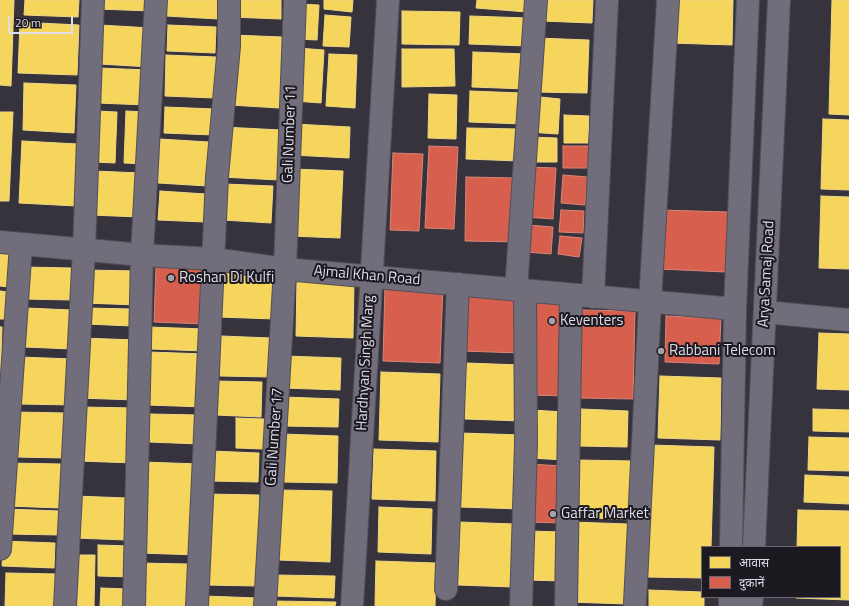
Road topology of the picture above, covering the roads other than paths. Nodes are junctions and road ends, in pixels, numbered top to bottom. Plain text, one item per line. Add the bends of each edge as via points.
1 (93, 0) edge
2 (156, 0) edge
3 (229, 0) edge
4 (295, 0) edge
5 (388, 0) edge
6 (536, 0) edge
7 (606, 0) edge
8 (668, 0) edge
9 (748, 0) edge
10 (779, 0) edge
11 (0, 242) edge
12 (21, 244) junction
13 (84, 250) junction
14 (142, 255) junction
15 (213, 259) junction
16 (285, 269) junction
17 (371, 276) junction
18 (458, 284) junction
19 (521, 290) junction
20 (571, 295) junction
21 (593, 297) junction
22 (650, 302) junction
23 (735, 309) junction
24 (765, 312) junction
25 (849, 320) edge
26 (731, 546) edge
27 (754, 546) edge
28 (0, 549) edge
29 (446, 589) dead end
30 (635, 603) dead end
31 (65, 606) edge
32 (134, 606) edge
33 (197, 606) edge
34 (265, 606) edge
35 (352, 606) edge
36 (521, 606) edge
37 (566, 606) edge

1 - 13 street
2 - 14 street
3 - 15 street
4 - 16 street, Gali Number 11
5 - 17 street, Hardhyan Singh Marg
6 - 19 street
7 - 21 street
8 - 22 street
9 - 23 street
10 - 24 street, Arya Samaj Road
11 - 12 street, Ajmal Khan Road
12 - 13 street, Ajmal Khan Road
12 - 28 street
13 - 14 street, Ajmal Khan Road
13 - 31 street
14 - 15 street, Ajmal Khan Road
14 - 32 street
15 - 16 street, Ajmal Khan Road
15 - 33 street
16 - 17 street, Ajmal Khan Road
16 - 34 street, Gali Number 17
17 - 18 street, Ajmal Khan Road
17 - 35 street, Hardhyan Singh Marg
18 - 19 street, Ajmal Khan Road
18 - 29 street
19 - 20 street, Ajmal Khan Road
19 - 36 street via 526,444
20 - 21 street, Ajmal Khan Road
20 - 37 street
21 - 22 street, Ajmal Khan Road
22 - 23 street, Ajmal Khan Road
22 - 30 street
23 - 26 street
24 - 25 street
24 - 27 street, Arya Samaj Road

